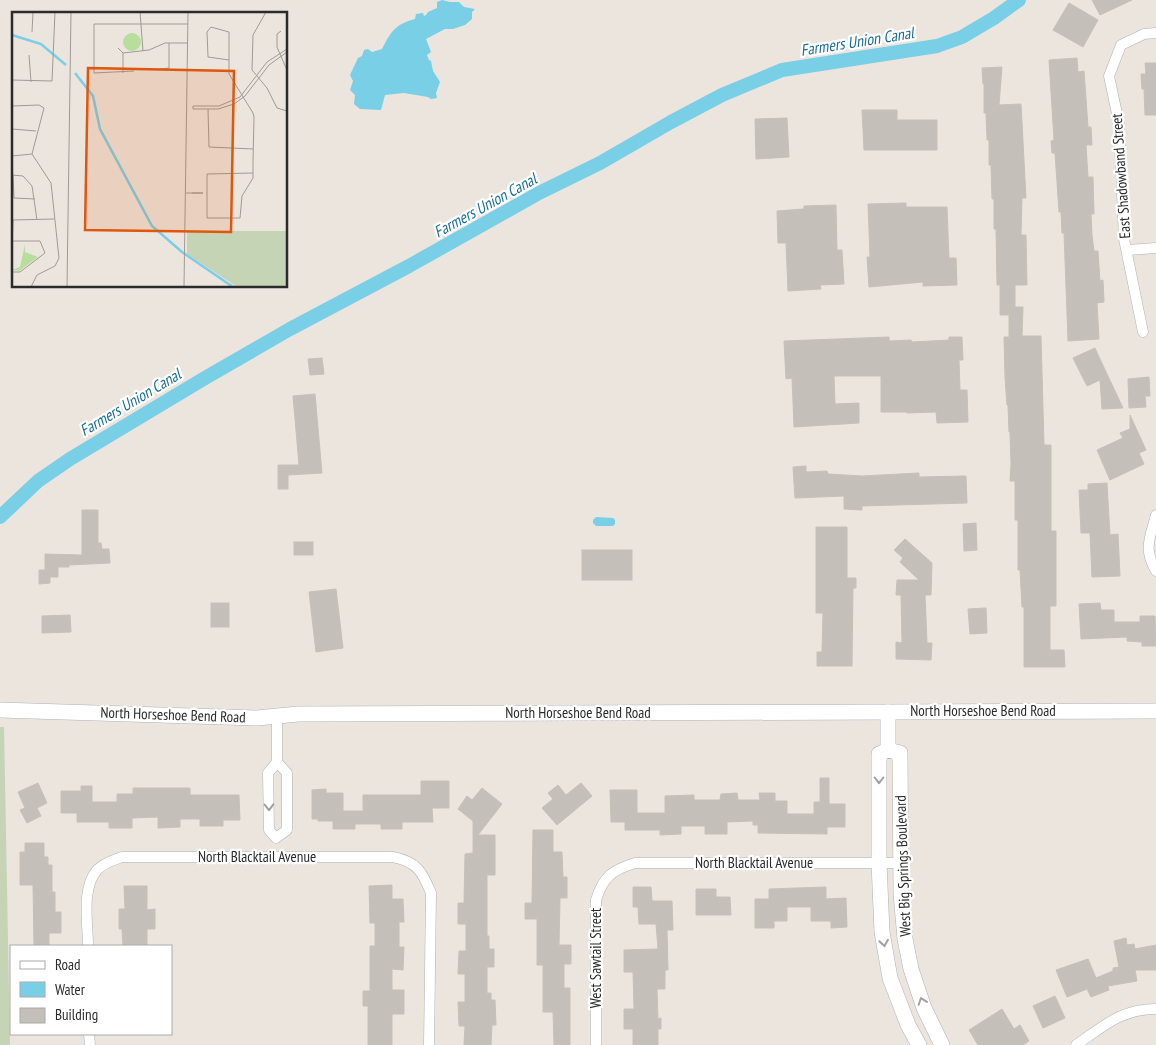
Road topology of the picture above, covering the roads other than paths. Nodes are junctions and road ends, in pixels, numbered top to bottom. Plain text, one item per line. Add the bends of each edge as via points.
1 (1156, 33) edge
2 (1156, 248) edge
3 (1127, 250) junction
4 (1143, 332) dead end
5 (1156, 515) edge
6 (1156, 571) edge
7 (0, 710) edge
8 (1156, 711) edge
9 (888, 712) junction
10 (278, 716) junction
11 (888, 750) junction
12 (277, 762) junction
13 (276, 838) junction
14 (276, 857) junction
15 (879, 863) junction
16 (901, 863) junction
17 (609, 875) joint
18 (88, 945) edge
19 (1156, 1009) edge
20 (430, 1045) edge
21 (596, 1045) edge
22 (919, 1045) edge
23 (942, 1045) edge
24 (1076, 1045) edge

1 - 3 street, East Shadowband Street via 1144,34 1121,44 1109,76 1119,123
2 - 3 street
3 - 4 street, East Shadowband Street
5 - 6 street via 1148,547 1149,559
7 - 10 street, North Horseshoe Bend Road
8 - 9 street, North Horseshoe Bend Road
9 - 10 street, North Horseshoe Bend Road
9 - 11 street, West Big Springs Boulevard
10 - 12 street
11 -> 15 street, West Big Springs Boulevard via 879,754
11 - 16 street, West Big Springs Boulevard via 900,753
12 -> 13 street via 268,773 269,830
12 - 13 street via 286,773 287,830
13 - 14 street
14 - 18 street, North Blacktail Avenue via 122,857 110,861 98,869 87,893
14 - 20 street, North Blacktail Avenue via 393,857 417,867 430,893
15 - 16 street, North Blacktail Avenue
15 - 17 street, North Blacktail Avenue via 635,863
15 -> 22 street, West Big Springs Boulevard via 882,932 890,978
23 -> 16 street, West Big Springs Boulevard via 924,1008 911,969 905,939
17 - 21 street, West Sawtail Street via 600,886 596,900
19 - 24 street via 1119,1016

